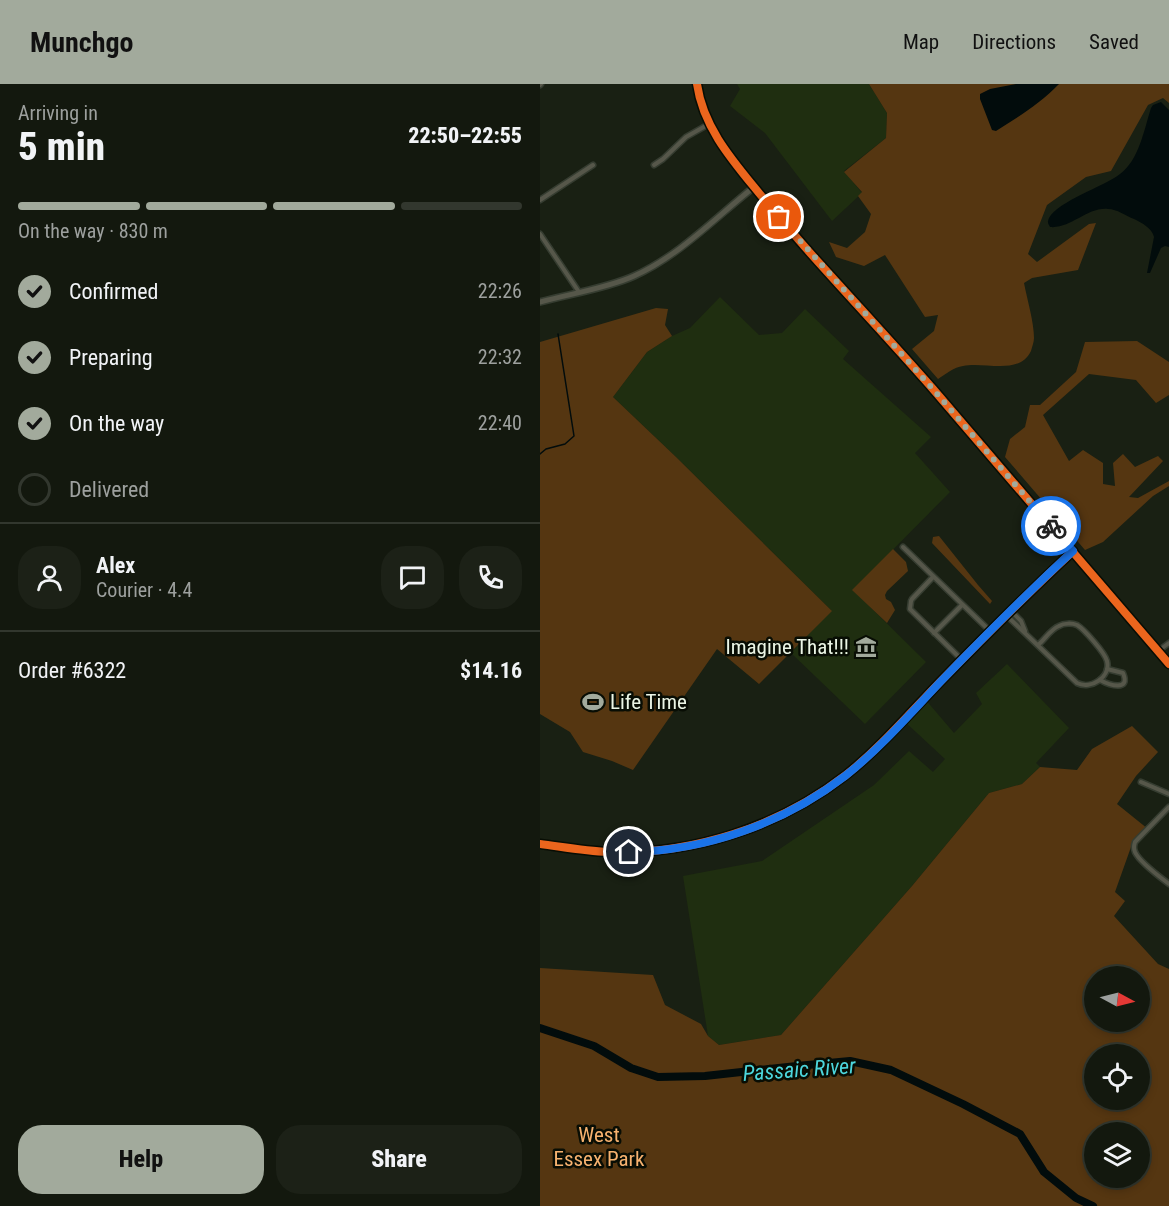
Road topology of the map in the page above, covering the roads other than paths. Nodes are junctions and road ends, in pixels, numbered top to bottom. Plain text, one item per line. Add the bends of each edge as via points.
1 (697, 84) edge
2 (709, 124) junction
3 (593, 165) dead end
4 (654, 165) dead end
5 (754, 187) junction
6 (540, 200) edge
7 (540, 234) edge
8 (579, 292) junction
9 (540, 302) edge
10 (903, 547) dead end
11 (1073, 551) junction
12 (933, 577) junction
13 (962, 605) junction
14 (1009, 613) junction
15 (990, 632) junction
16 (934, 633) junction
17 (1169, 643) edge
18 (1038, 645) junction
19 (1158, 651) junction
20 (962, 660) junction
21 (1169, 664) edge
22 (1107, 669) junction
23 (1100, 680) junction
24 (1141, 782) dead end
25 (1169, 794) edge
26 (1169, 807) edge
27 (540, 844) edge
28 (1169, 884) edge

1 - 2 street
2 - 4 street
2 - 5 street
3 - 6 street
5 - 8 street via 645,271
5 - 11 street
7 - 8 street
8 - 9 street
10 - 12 street
11 - 14 street
11 - 19 street
12 - 13 street
12 - 16 street via 910,605 912,612
13 - 15 street
13 - 16 street
14 - 15 street
14 - 18 street
15 - 20 street
16 - 20 street
17 - 19 street
18 - 22 street via 1057,626 1077,625 1104,654
18 - 23 street via 1077,683 1089,686
19 - 21 street
20 - 27 street via 845,776 752,828 697,844 652,851 591,851
22 - 23 street
22 - 23 street via 1123,673 1124,682 1117,686
24 - 25 street
26 - 28 street via 1135,842 1134,848

